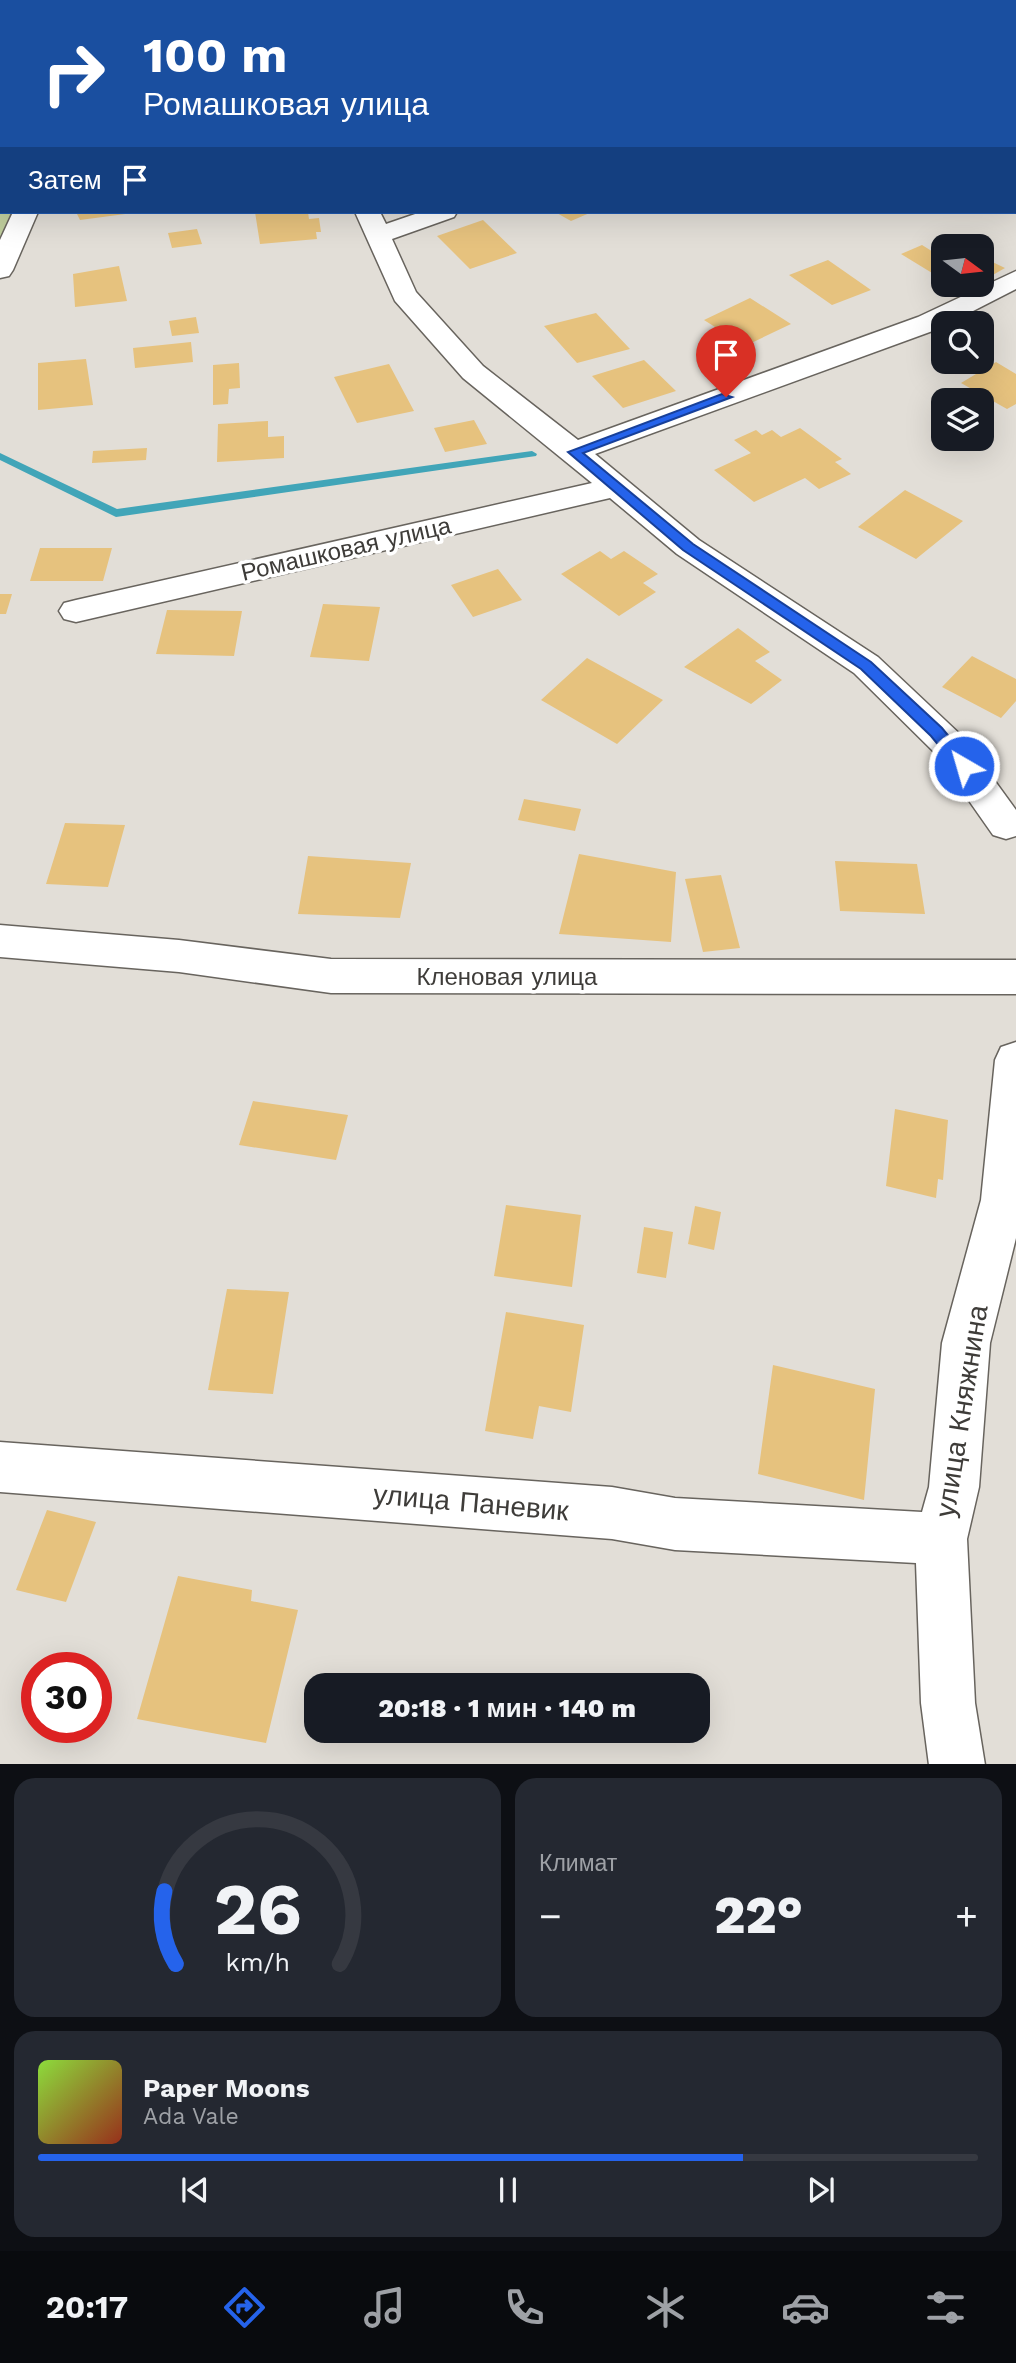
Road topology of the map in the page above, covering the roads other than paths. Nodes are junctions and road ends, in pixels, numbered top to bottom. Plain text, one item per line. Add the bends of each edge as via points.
1 (24, 214) edge
2 (433, 214) edge
3 (373, 224) edge
4 (0, 270) edge
5 (1016, 279) edge
6 (574, 452) junction
7 (615, 487) junction
8 (76, 611) dead end
9 (1013, 832) edge
10 (0, 941) edge
11 (1016, 977) edge
12 (1016, 1060) edge
13 (0, 1467) edge
14 (941, 1539) junction
15 (957, 1764) edge

1 - 4 street
2 - 3 street
3 - 6 street via 404,295 473,372
5 - 6 street via 928,324
6 - 7 street
7 - 8 street, Ромашковая улица
7 - 9 street via 688,547 866,665 950,746
10 - 11 street, Кленовая улица via 179,956 331,976
12 - 14 street, улица Княжнина via 1003,1200 966,1343 954,1487
13 - 14 street, улица Паневик via 612,1513 675,1524
14 - 15 street, улица Княжнина via 948,1703

